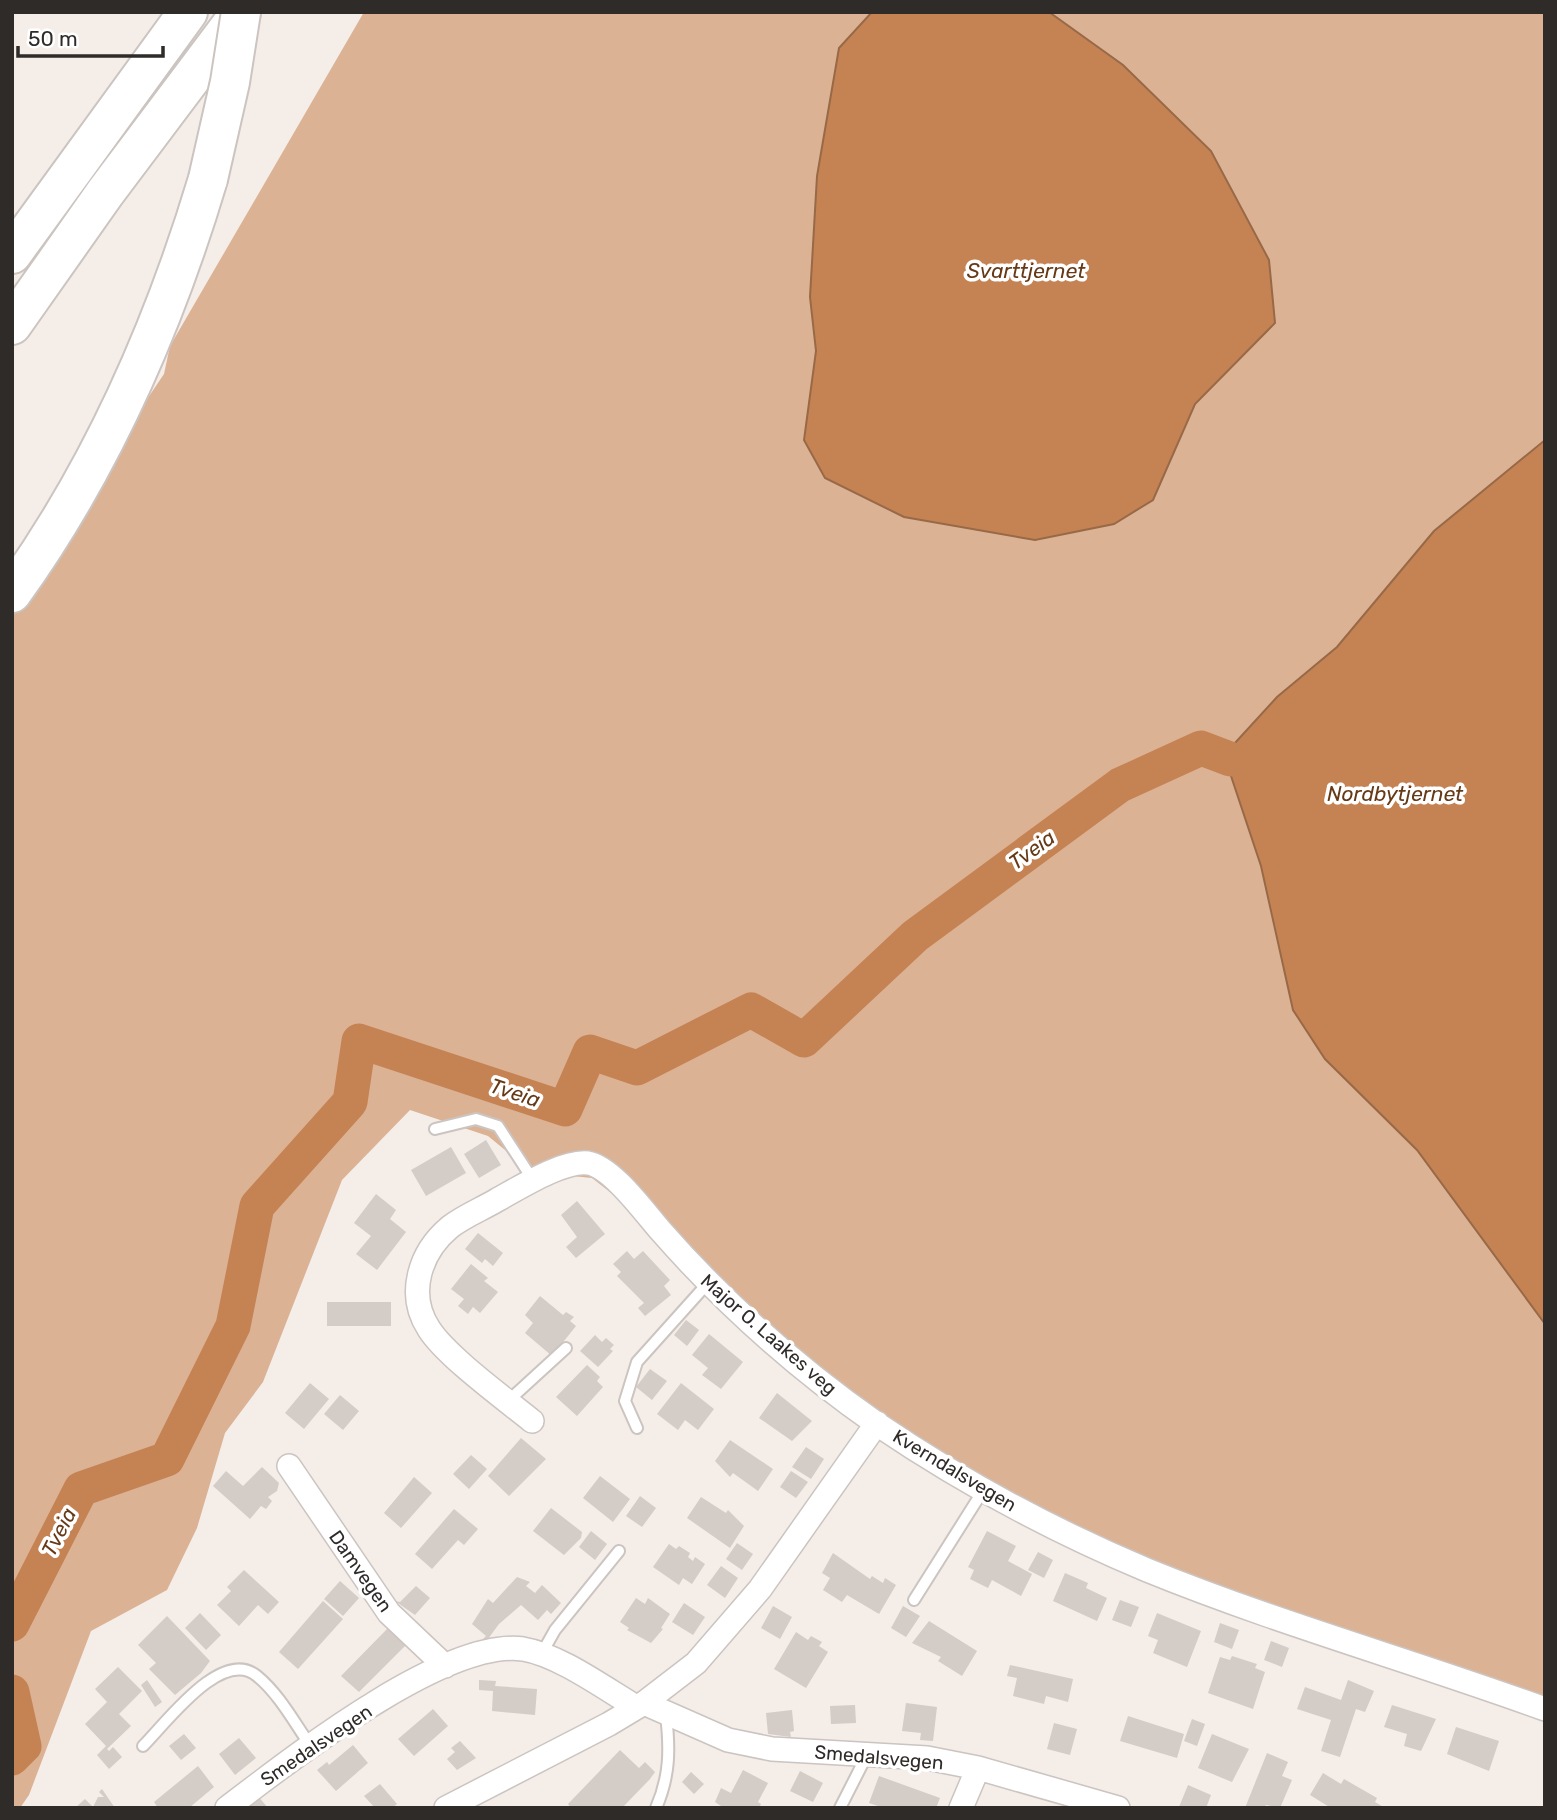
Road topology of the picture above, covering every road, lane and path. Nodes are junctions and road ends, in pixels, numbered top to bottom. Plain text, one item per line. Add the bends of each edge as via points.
1 (188, 12) edge
2 (241, 12) edge
3 (12, 254) edge
4 (12, 325) edge
5 (12, 593) edge
6 (435, 1129) dead end
7 (533, 1180) junction
8 (707, 1284) junction
9 (566, 1348) dead end
10 (508, 1401) junction
11 (532, 1420) dead end
12 (877, 1423) junction
13 (637, 1428) dead end
14 (289, 1466) dead end
15 (984, 1489) junction
16 (619, 1551) dead end
17 (914, 1600) dead end
18 (542, 1653) junction
19 (445, 1666) junction
20 (640, 1705) junction
21 (1545, 1709) edge
22 (666, 1715) junction
23 (310, 1745) junction
24 (144, 1746) dead end
25 (867, 1755) junction
26 (978, 1768) junction
27 (463, 1804) edge
28 (227, 1808) edge
29 (656, 1808) edge
30 (840, 1808) edge
31 (961, 1808) edge
32 (1118, 1808) edge

1 - 3 highway
2 - 4 highway
2 - 5 highway, bridge via 208,179 176,279 126,398 74,497
6 - 7 lane via 476,1119 498,1126
7 - 8 street, Major O. Laakes veg via 574,1164 598,1167 622,1187
7 - 10 street, Major O. Laakes veg via 452,1226 421,1262 417,1286 428,1329
8 - 12 street, Major O. Laakes veg
8 - 13 lane via 637,1362 625,1401
9 - 10 lane
10 - 11 street, Major O. Laakes veg
12 - 15 street, Kverndalsvegen
12 - 20 street, Kverndalsvegen via 724,1634 696,1663
14 - 19 street, Damvegen via 389,1613
15 - 17 lane
15 - 21 street, Kverndalsvegen via 1146,1569
16 - 18 lane
18 - 19 street, Smedalsvegen via 502,1649
18 - 20 street, Smedalsvegen
19 - 23 street, Smedalsvegen
20 - 22 street, Smedalsvegen
20 - 27 street, Kverndalsvegen
22 - 25 street, Smedalsvegen via 728,1740 772,1749
22 - 29 lane via 670,1752
23 - 24 lane via 271,1690 258,1676 241,1668 210,1679
23 - 28 street, Smedalsvegen
25 - 26 street, Smedalsvegen via 927,1758
25 - 30 lane
26 - 31 street
26 - 32 street, Smedalsvegen

